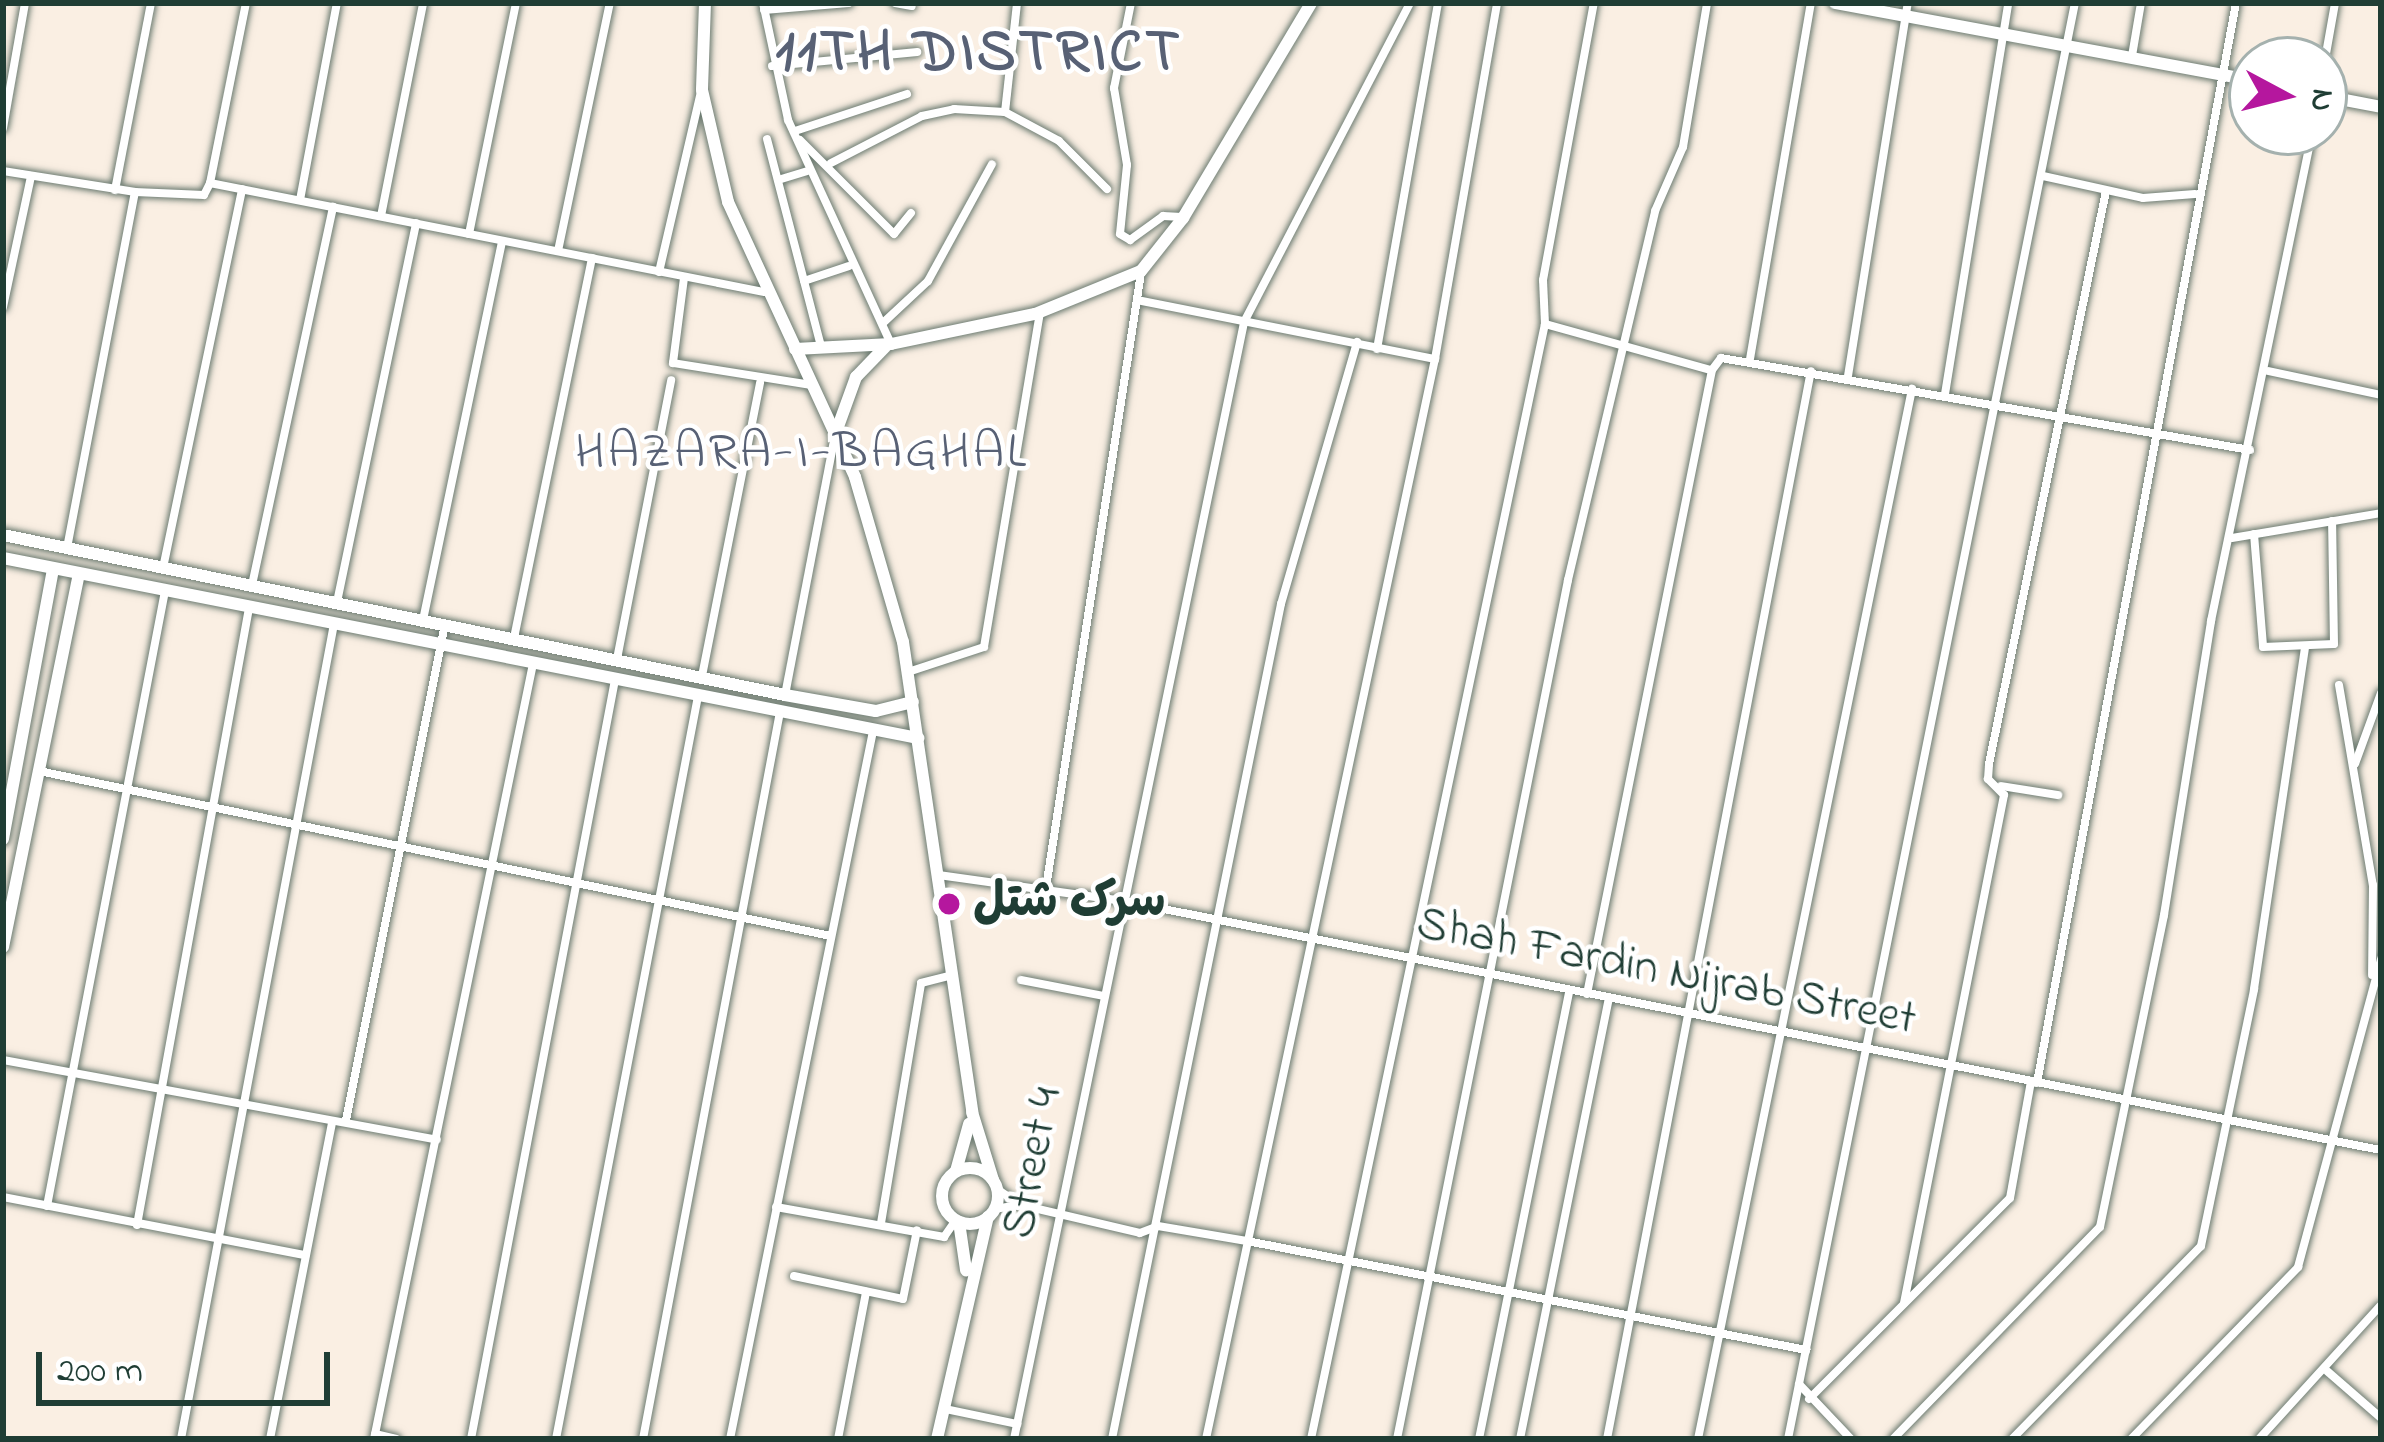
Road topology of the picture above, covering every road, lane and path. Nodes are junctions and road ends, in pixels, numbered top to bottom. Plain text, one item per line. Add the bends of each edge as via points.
1 (25, 3) edge
2 (151, 3) edge
3 (246, 3) edge
4 (337, 3) edge
5 (423, 3) edge
6 (516, 3) edge
7 (610, 3) edge
8 (706, 3) edge
9 (850, 3) edge
10 (895, 3) edge
11 (1017, 3) edge
12 (1131, 3) edge
13 (1311, 3) edge
14 (1410, 3) edge
15 (1438, 3) edge
16 (1497, 3) edge
17 (1594, 3) edge
18 (1707, 3) edge
19 (1811, 3) edge
20 (1835, 3) edge
21 (2008, 3) edge
22 (2075, 3) edge
23 (2140, 3) edge
24 (2236, 3) edge
25 (2335, 3) edge
26 (912, 5) edge
27 (763, 7) edge
28 (1907, 10) edge
29 (2002, 35) junction
30 (2329, 36) edge
31 (2068, 47) junction
32 (916, 52) dead end
33 (2132, 56) junction
34 (772, 66) junction
35 (2221, 72) junction
36 (2228, 74) edge
37 (702, 90) junction
38 (908, 94) dead end
39 (2348, 101) edge
40 (2381, 107) edge
41 (1005, 112) junction
42 (3, 128) edge
43 (797, 135) junction
44 (767, 139) dead end
45 (2308, 156) edge
46 (831, 163) junction
47 (992, 164) dead end
48 (3, 171) edge
49 (807, 171) junction
50 (31, 176) junction
51 (2043, 176) junction
52 (778, 180) junction
53 (210, 183) junction
54 (242, 189) junction
55 (1107, 189) dead end
56 (115, 190) junction
57 (2105, 191) junction
58 (135, 192) junction
59 (2196, 194) junction
60 (300, 200) junction
61 (333, 207) junction
62 (911, 213) dead end
63 (381, 216) junction
64 (1184, 218) junction
65 (416, 223) junction
66 (469, 234) junction
67 (502, 241) junction
68 (558, 251) junction
69 (592, 258) junction
70 (849, 266) junction
71 (1141, 271) junction
72 (659, 272) junction
73 (684, 278) junction
74 (804, 281) junction
75 (764, 292) junction
76 (1137, 300) junction
77 (3, 307) edge
78 (1041, 313) junction
79 (884, 322) junction
80 (1244, 322) junction
81 (1545, 324) junction
82 (1357, 342) junction
83 (891, 344) junction
84 (1621, 346) junction
85 (821, 347) junction
86 (795, 349) junction
87 (1377, 349) junction
88 (1436, 358) junction
89 (1750, 359) junction
90 (1712, 370) junction
91 (1811, 370) junction
92 (2268, 371) junction
93 (1848, 376) junction
94 (671, 380) dead end
95 (760, 382) junction
96 (812, 386) junction
97 (1912, 389) junction
98 (1945, 394) junction
99 (2381, 395) edge
100 (1992, 401) junction
101 (2057, 417) junction
102 (2153, 433) junction
103 (835, 435) junction
104 (2250, 450) junction
105 (2381, 513) edge
106 (2332, 521) junction
107 (2254, 534) junction
108 (3, 535) edge
109 (2232, 538) junction
110 (67, 548) junction
111 (3, 558) edge
112 (163, 568) junction
113 (53, 569) junction
114 (79, 574) junction
115 (252, 586) junction
116 (165, 591) junction
117 (337, 602) junction
118 (249, 608) junction
119 (423, 620) junction
120 (334, 624) junction
121 (445, 624) junction
122 (514, 638) junction
123 (440, 645) junction
124 (2305, 647) junction
125 (617, 658) junction
126 (533, 664) junction
127 (908, 672) junction
128 (702, 676) junction
129 (615, 680) junction
130 (2339, 685) dead end
131 (2381, 693) edge
132 (785, 694) junction
133 (698, 696) junction
134 (913, 702) junction
135 (781, 712) junction
136 (873, 731) junction
137 (918, 737) junction
138 (2355, 764) junction
139 (39, 771) junction
140 (2000, 786) junction
141 (127, 790) junction
142 (2058, 795) dead end
143 (208, 810) junction
144 (5, 819) edge
145 (296, 827) junction
146 (3, 838) edge
147 (398, 848) junction
148 (490, 866) junction
149 (936, 875) junction
150 (574, 884) junction
151 (1046, 888) junction
152 (658, 900) junction
153 (1123, 901) junction
154 (742, 917) junction
155 (1213, 920) junction
156 (831, 936) junction
157 (1310, 939) junction
158 (3, 947) edge
159 (1410, 959) junction
160 (2381, 959) edge
161 (950, 976) junction
162 (1494, 976) junction
163 (1021, 980) dead end
164 (2372, 988) junction
165 (1569, 991) junction
166 (1587, 994) junction
167 (1104, 996) junction
168 (1609, 999) junction
169 (1690, 1015) junction
170 (1781, 1033) junction
171 (1868, 1049) junction
172 (3, 1060) edge
173 (1948, 1065) junction
174 (73, 1074) junction
175 (2034, 1082) junction
176 (968, 1087) junction
177 (159, 1090) junction
178 (2126, 1100) junction
179 (247, 1108) junction
180 (2223, 1119) junction
181 (346, 1120) junction
182 (332, 1124) junction
183 (437, 1140) junction
184 (2331, 1140) junction
185 (2381, 1150) edge
186 (956, 1171) junction
187 (995, 1184) junction
188 (3, 1197) edge
189 (1021, 1205) junction
190 (47, 1206) junction
191 (776, 1207) junction
192 (991, 1213) junction
193 (1061, 1216) junction
194 (958, 1221) junction
195 (880, 1223) junction
196 (137, 1225) junction
197 (917, 1230) junction
198 (1148, 1231) junction
199 (221, 1241) junction
200 (1247, 1241) junction
201 (305, 1256) junction
202 (1346, 1259) junction
203 (794, 1276) dead end
204 (1432, 1278) junction
205 (866, 1292) junction
206 (1508, 1292) junction
207 (966, 1296) junction
208 (1548, 1300) junction
209 (1904, 1303) junction
210 (2381, 1305) edge
211 (1630, 1316) junction
212 (1719, 1335) junction
213 (1806, 1350) junction
214 (2327, 1371) junction
215 (1799, 1384) junction
216 (1809, 1399) junction
217 (944, 1409) junction
218 (2381, 1418) edge
219 (1017, 1424) junction
220 (375, 1437) edge
221 (181, 1439) edge
222 (270, 1439) edge
223 (396, 1439) edge
224 (471, 1439) edge
225 (556, 1439) edge
226 (644, 1439) edge
227 (730, 1439) edge
228 (838, 1439) edge
229 (937, 1439) edge
230 (1014, 1439) edge
231 (1112, 1439) edge
232 (1207, 1439) edge
233 (1311, 1439) edge
234 (1397, 1439) edge
235 (1479, 1439) edge
236 (1520, 1439) edge
237 (1607, 1439) edge
238 (1698, 1439) edge
239 (1788, 1439) edge
240 (1851, 1439) edge
241 (1893, 1439) edge
242 (2012, 1439) edge
243 (2131, 1439) edge
244 (2259, 1439) edge

1 - 42 street
2 - 56 street
3 - 53 street
4 - 60 street
5 - 63 street
6 - 66 street
7 - 68 street
8 - 37 main road
9 - 27 street
10 - 26 street
11 - 41 street
12 - 64 street via 1114,88 1127,165 1120,234 1130,240 1163,216
13 - 64 main road
14 - 80 street, Street 4
15 - 87 street
16 - 88 street
17 - 81 street via 1543,280
18 - 84 street via 1683,147 1655,212
19 - 89 street
20 - 28 main road
21 - 29 street
22 - 31 street
23 - 33 street
24 - 35 street
25 - 30 street
27 - 34 street
28 - 29 main road
28 - 93 street
29 - 31 main road
29 - 98 street
31 - 33 main road
31 - 51 street
32 - 34 street
33 - 35 main road
34 - 43 street
35 - 36 main road
35 - 59 street
37 - 72 street
37 - 75 main road via 728,202
38 - 43 street
39 - 40 main road
41 - 46 street via 922,116
41 - 55 street via 1059,141
43 - 46 street
43 - 49 street
44 - 52 street
45 - 92 street
46 - 62 street via 894,234
47 - 79 street via 928,280
48 - 50 street
49 - 52 street
49 - 70 street
50 - 56 street
50 - 77 street
51 - 57 street
51 - 100 street
52 - 74 street
53 - 54 street
53 - 58 street via 204,195
54 - 60 street
54 - 112 street
56 - 58 street
57 - 59 street
57 - 101 street
58 - 110 street
59 - 102 street
60 - 61 street
61 - 63 street
61 - 115 street
63 - 65 street
64 - 71 main road
65 - 66 street
65 - 117 street
66 - 67 street
67 - 68 street
67 - 119 street
68 - 69 street
69 - 72 street
69 - 122 street
70 - 74 street
70 - 79 street
71 - 76 street
71 - 78 main road
72 - 73 street
73 - 75 street
73 - 95 street via 673,363
74 - 85 street
75 - 86 main road
76 - 80 street
76 - 151 street
78 - 83 main road
78 - 127 street via 984,647
79 - 83 street
80 - 82 street
80 - 153 street, Street 4
81 - 84 street
81 - 159 street
82 - 87 street
82 - 155 street via 1281,604
83 - 85 main road
83 - 103 main road via 869,356
84 - 90 street
84 - 162 street
85 - 86 main road
86 - 96 main road
87 - 88 street
88 - 157 street
89 - 90 street via 1721,358
89 - 91 street
90 - 166 street
91 - 93 street
91 - 169 street
92 - 99 street
92 - 104 street
93 - 97 street
94 - 125 street
95 - 96 street
95 - 128 street
96 - 103 main road
97 - 98 street
97 - 170 street
98 - 100 street
100 - 101 street
100 - 171 street
101 - 102 street
101 - 140 street via 1989,764 1988,779
102 - 104 street
102 - 175 street
103 - 127 main road via 874,530
103 - 132 street
104 - 109 street
105 - 106 street
106 - 107 street
106 - 124 street via 2334,644
107 - 109 street
107 - 124 street via 2263,647
108 - 110 main road
109 - 178 street
110 - 112 main road
111 - 113 main road
112 - 115 main road
113 - 114 main road
113 - 144 main road
114 - 116 main road
114 - 139 main road
115 - 117 main road
116 - 118 main road
116 - 141 street
117 - 119 main road
118 - 120 main road
118 - 143 street
119 - 121 main road
120 - 123 main road
120 - 145 street
121 - 122 main road
121 - 123 street
122 - 125 main road
123 - 126 main road
123 - 147 street
124 - 180 street via 2254,989
125 - 128 main road
126 - 129 main road
126 - 148 street
127 - 134 main road
128 - 132 main road
129 - 133 main road
129 - 150 street
130 - 138 street
131 - 138 street
132 - 134 main road via 876,711
133 - 135 main road
133 - 152 street
134 - 137 main road
135 - 136 main road
135 - 154 street
136 - 137 main road
136 - 156 street
137 - 149 main road
138 - 164 street via 2373,885
139 - 141 street
139 - 158 main road
140 - 142 street
140 - 173 street
141 - 143 street
141 - 174 street
143 - 145 street
143 - 177 street
144 - 146 main road
145 - 147 street
145 - 179 street
147 - 148 street
147 - 181 street
148 - 150 street
148 - 183 street
149 - 151 street, Shah Fardin Nijrab Street
149 - 161 main road
150 - 152 street
150 - 224 street
151 - 153 street, Shah Fardin Nijrab Street
152 - 154 street
152 - 225 street
153 - 155 street, Shah Fardin Nijrab Street
153 - 167 street, Street 4
154 - 156 street
154 - 226 street
155 - 157 street, Shah Fardin Nijrab Street
155 - 198 street
156 - 191 street
157 - 159 street, Shah Fardin Nijrab Street
157 - 200 street
159 - 162 street, Shah Fardin Nijrab Street
159 - 202 street
160 - 164 street
161 - 176 main road
161 - 195 street via 921,983
162 - 165 street, Shah Fardin Nijrab Street
162 - 204 street
163 - 167 street
164 - 184 street
165 - 166 street, Shah Fardin Nijrab Street
165 - 206 street
166 - 168 street, Shah Fardin Nijrab Street
167 - 193 street, Street 4
168 - 169 street, Shah Fardin Nijrab Street
168 - 208 street
169 - 170 street, Shah Fardin Nijrab Street
169 - 211 street
170 - 171 street, Shah Fardin Nijrab Street
170 - 212 street
171 - 173 street, Shah Fardin Nijrab Street
171 - 213 street
172 - 174 street
173 - 175 street, Shah Fardin Nijrab Street
173 - 209 street
174 - 177 street
174 - 190 street
175 - 178 street, Shah Fardin Nijrab Street
175 - 209 street via 2010,1198
176 - 186 main road via 967,1148
176 - 187 main road via 978,1148
177 - 179 street
177 - 196 street
178 - 180 street, Shah Fardin Nijrab Street
178 - 241 street via 2100,1227
179 - 182 street
179 - 199 street
180 - 184 street, Shah Fardin Nijrab Street
180 - 242 street via 2201,1246
181 - 182 street
181 - 183 street
182 - 201 street
183 - 220 street
184 - 185 street, Shah Fardin Nijrab Street
184 - 243 street via 2298,1267
186 - 187 main road via 976,1168
186 - 194 main road via 942,1198
187 - 189 street
187 - 192 main road
188 - 190 street
189 - 192 street
189 - 193 street
190 - 196 street
191 - 195 street
191 - 227 street
192 - 194 main road
192 - 207 main road
193 - 198 street
193 - 219 street, Street 4
194 - 197 street via 944,1237
194 - 207 main road
195 - 197 street
196 - 199 street
197 - 205 street via 903,1299
198 - 200 street
198 - 231 street
199 - 201 street
199 - 221 street
200 - 202 street
200 - 232 street
201 - 222 street
202 - 204 street
202 - 233 street
203 - 205 street
204 - 206 street
204 - 234 street
205 - 228 street
206 - 208 street
206 - 235 street
207 - 217 main road
208 - 211 street
208 - 236 street
209 - 216 street
210 - 214 street
211 - 212 street
211 - 237 street
212 - 213 street
212 - 238 street
213 - 215 street
214 - 218 street
214 - 244 street
215 - 216 street
215 - 239 street
216 - 240 street
217 - 219 street
217 - 229 main road
219 - 230 street, Street 4
220 - 223 street

